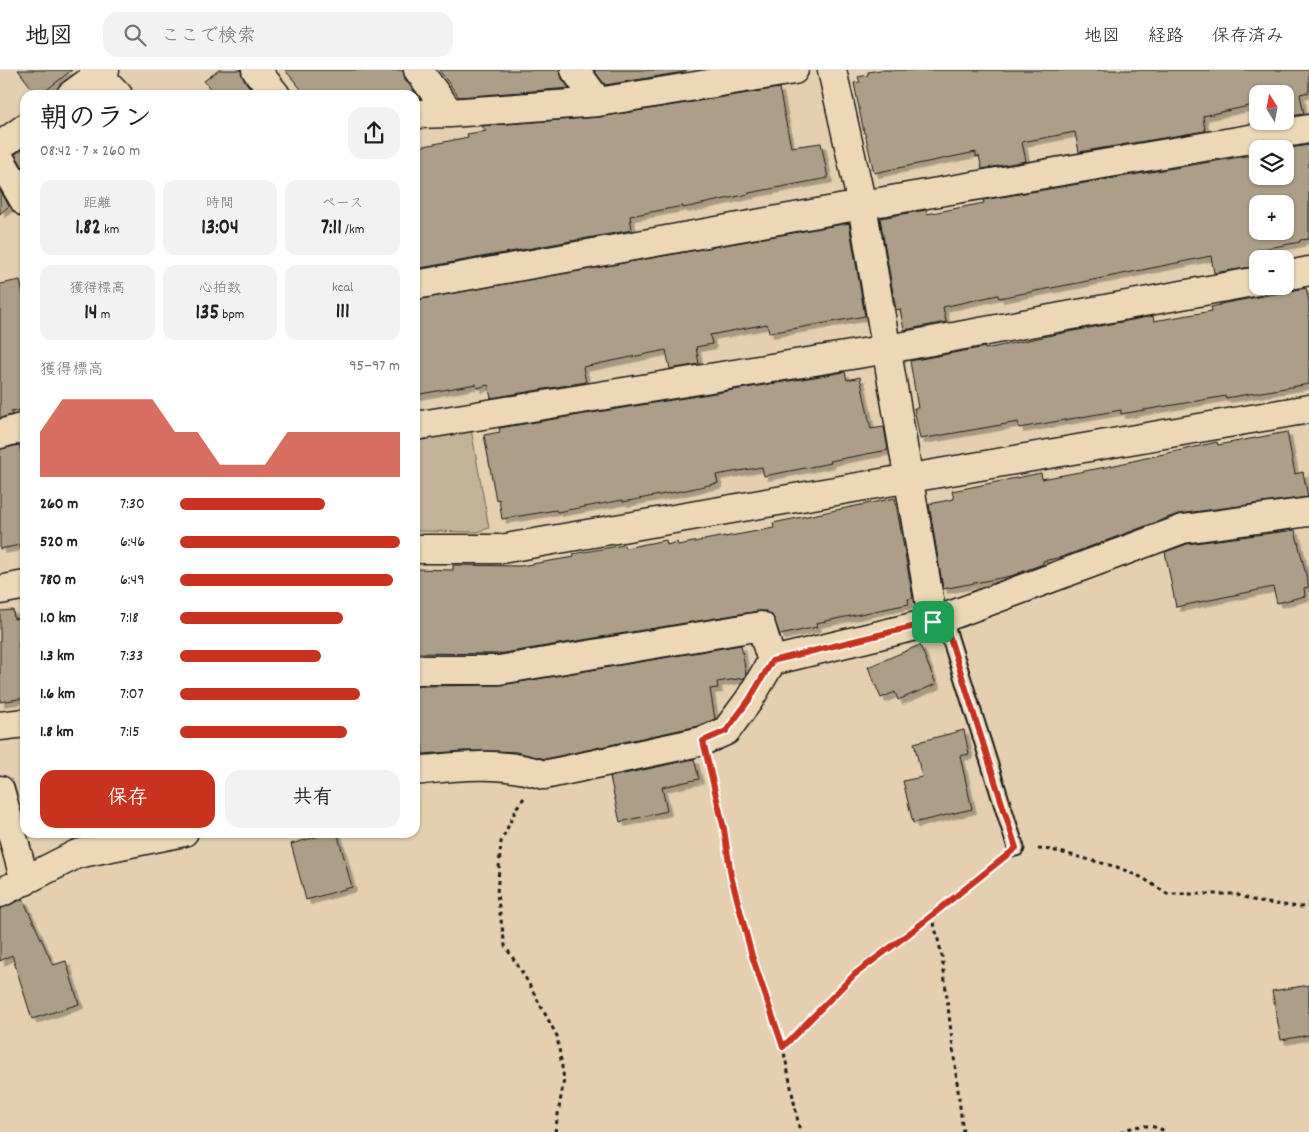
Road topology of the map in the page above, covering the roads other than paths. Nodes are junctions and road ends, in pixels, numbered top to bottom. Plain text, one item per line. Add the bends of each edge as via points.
1 (256, 70) edge
2 (418, 70) edge
3 (575, 70) edge
4 (794, 70) edge
5 (832, 70) edge
6 (99, 72) edge
7 (749, 73) edge
8 (77, 90) edge
9 (114, 90) edge
10 (272, 90) edge
11 (598, 102) junction
12 (450, 113) junction
13 (420, 114) edge
14 (1309, 129) edge
15 (20, 132) edge
16 (0, 146) edge
17 (0, 159) edge
18 (20, 193) edge
19 (862, 205) junction
20 (1309, 271) edge
21 (1294, 274) edge
22 (1249, 283) edge
23 (420, 284) edge
24 (888, 349) junction
25 (1309, 409) edge
26 (420, 425) edge
27 (20, 428) edge
28 (0, 434) edge
29 (908, 478) junction
30 (1309, 512) edge
31 (420, 549) edge
32 (20, 586) edge
33 (0, 590) edge
34 (938, 620) junction
35 (772, 661) junction
36 (420, 670) edge
37 (20, 723) edge
38 (0, 726) edge
39 (420, 770) edge
40 (0, 790) edge
41 (155, 838) edge
42 (1016, 848) road end
43 (26, 881) junction
44 (0, 893) edge

1 - 10 street
2 - 12 street
3 - 11 street
4 - 7 street
5 - 19 street
6 - 8 street
6 - 9 street
7 - 11 street
11 - 12 street
12 - 13 street
14 - 19 street
15 - 16 street
17 - 18 street
19 - 23 street
19 - 24 street
20 - 21 street
22 - 24 street
24 - 26 street
24 - 29 street
25 - 29 street
27 - 28 street
29 - 31 street via 500,549
29 - 34 street
30 - 34 street via 1183,529
32 - 33 street
34 - 35 street
34 - 42 lane
35 - 36 street via 761,626 499,670
35 - 39 street via 726,731 703,741 544,775 526,769 461,766
37 - 38 street
40 - 43 street
41 - 43 street via 77,854
43 - 44 street

